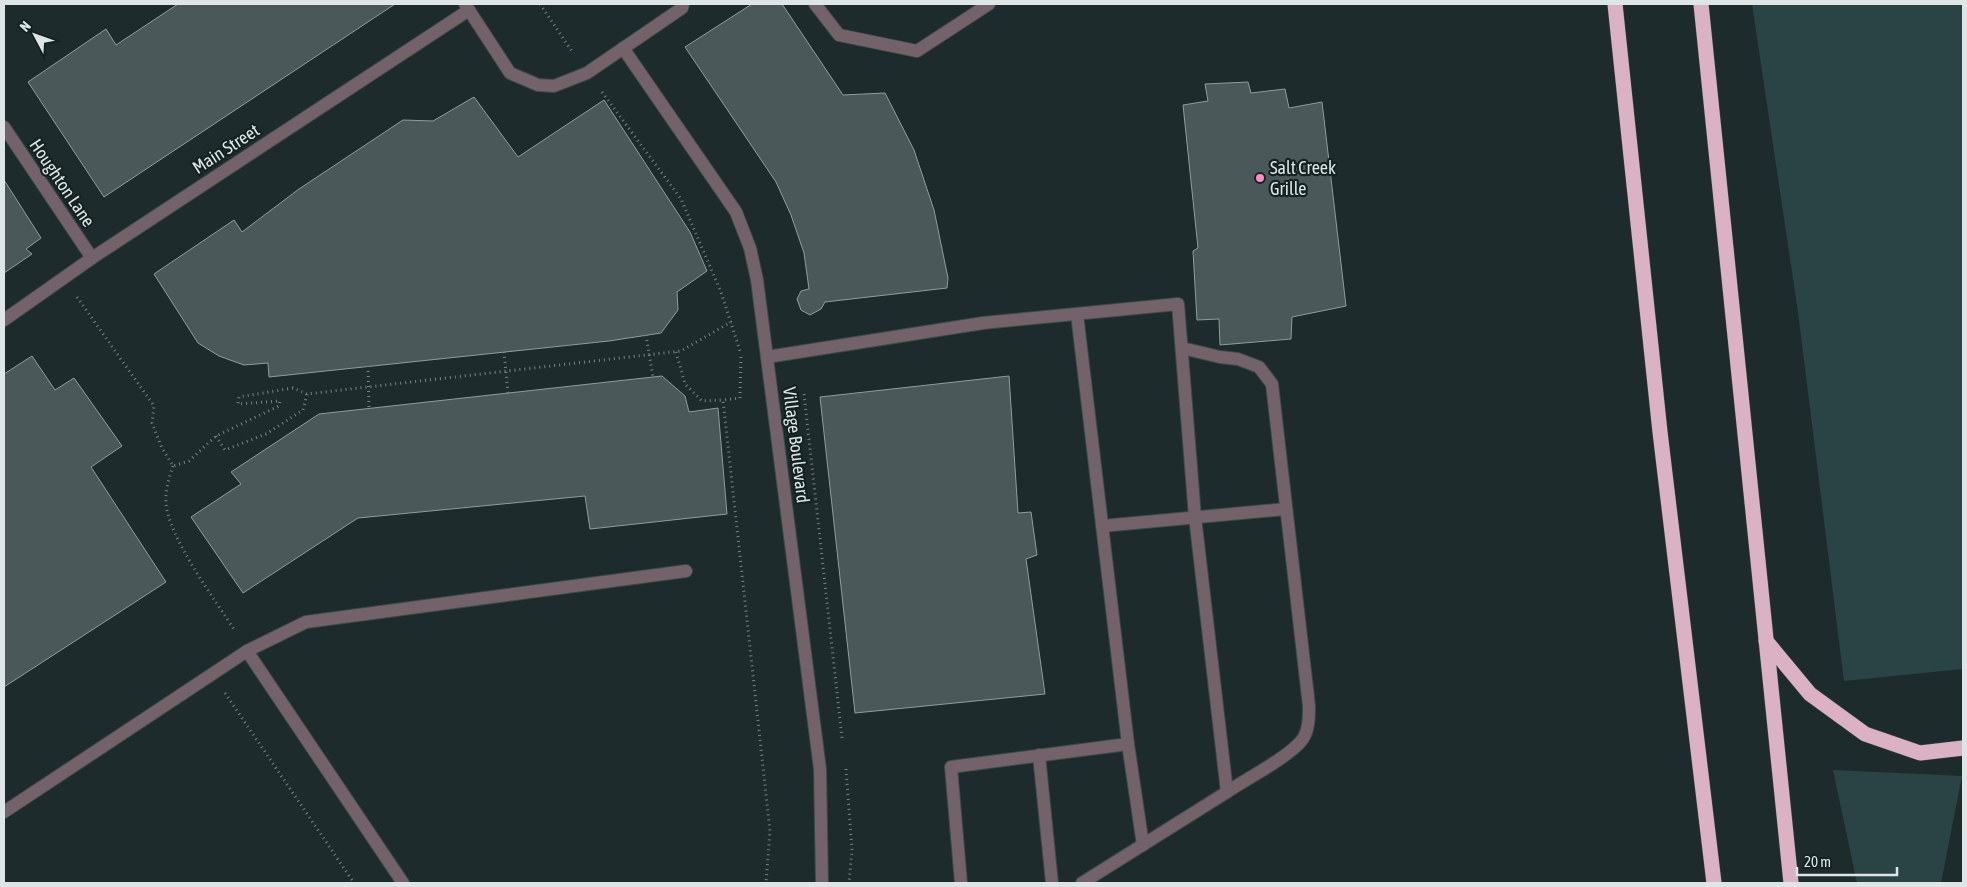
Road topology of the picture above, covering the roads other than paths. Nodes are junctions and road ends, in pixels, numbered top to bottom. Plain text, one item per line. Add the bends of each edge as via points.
1 (815, 4) edge
2 (989, 4) edge
3 (1615, 4) edge
4 (1701, 4) edge
5 (684, 5) edge
6 (467, 7) edge
7 (623, 48) junction
8 (4, 127) edge
9 (92, 258) junction
10 (1077, 314) junction
11 (4, 320) edge
12 (1182, 348) junction
13 (767, 357) junction
14 (1286, 509) junction
15 (1195, 517) junction
16 (1102, 526) junction
17 (686, 571) dead end
18 (1766, 641) junction
19 (246, 651) junction
20 (1128, 744) junction
21 (1963, 748) edge
22 (1039, 755) junction
23 (1227, 792) junction
24 (4, 812) edge
25 (1143, 845) junction
26 (403, 883) edge
27 (822, 883) edge
28 (961, 883) edge
29 (1052, 883) edge
30 (1082, 883) edge
31 (1714, 883) edge
32 (1791, 883) edge

1 - 2 street via 839,35 917,52
3 - 31 highway via 1660,432
4 - 18 highway
5 - 7 street
6 - 7 street via 510,73 538,85 554,86 587,73
6 - 9 street, Main Street
7 - 13 street, Village Boulevard via 736,212 750,248 757,280
8 - 9 street, Houghton Lane
9 - 11 street, Main Street
10 - 12 street via 1178,304
10 - 13 street via 983,323
10 - 16 street
12 - 14 street via 1245,361 1258,367 1272,384
12 - 15 street
13 - 27 street, Village Boulevard via 820,769
14 - 15 street
14 - 23 street via 1310,706 1308,726 1303,739 1290,752
15 - 16 street
15 - 23 street
16 - 20 street
17 - 19 street via 306,622
18 - 21 highway via 1810,694 1865,734 1920,753
18 - 32 highway
19 - 24 street
19 - 26 street
20 - 22 street
20 - 25 street
22 - 28 street via 950,767
22 - 29 street
23 - 25 street
25 - 30 street

